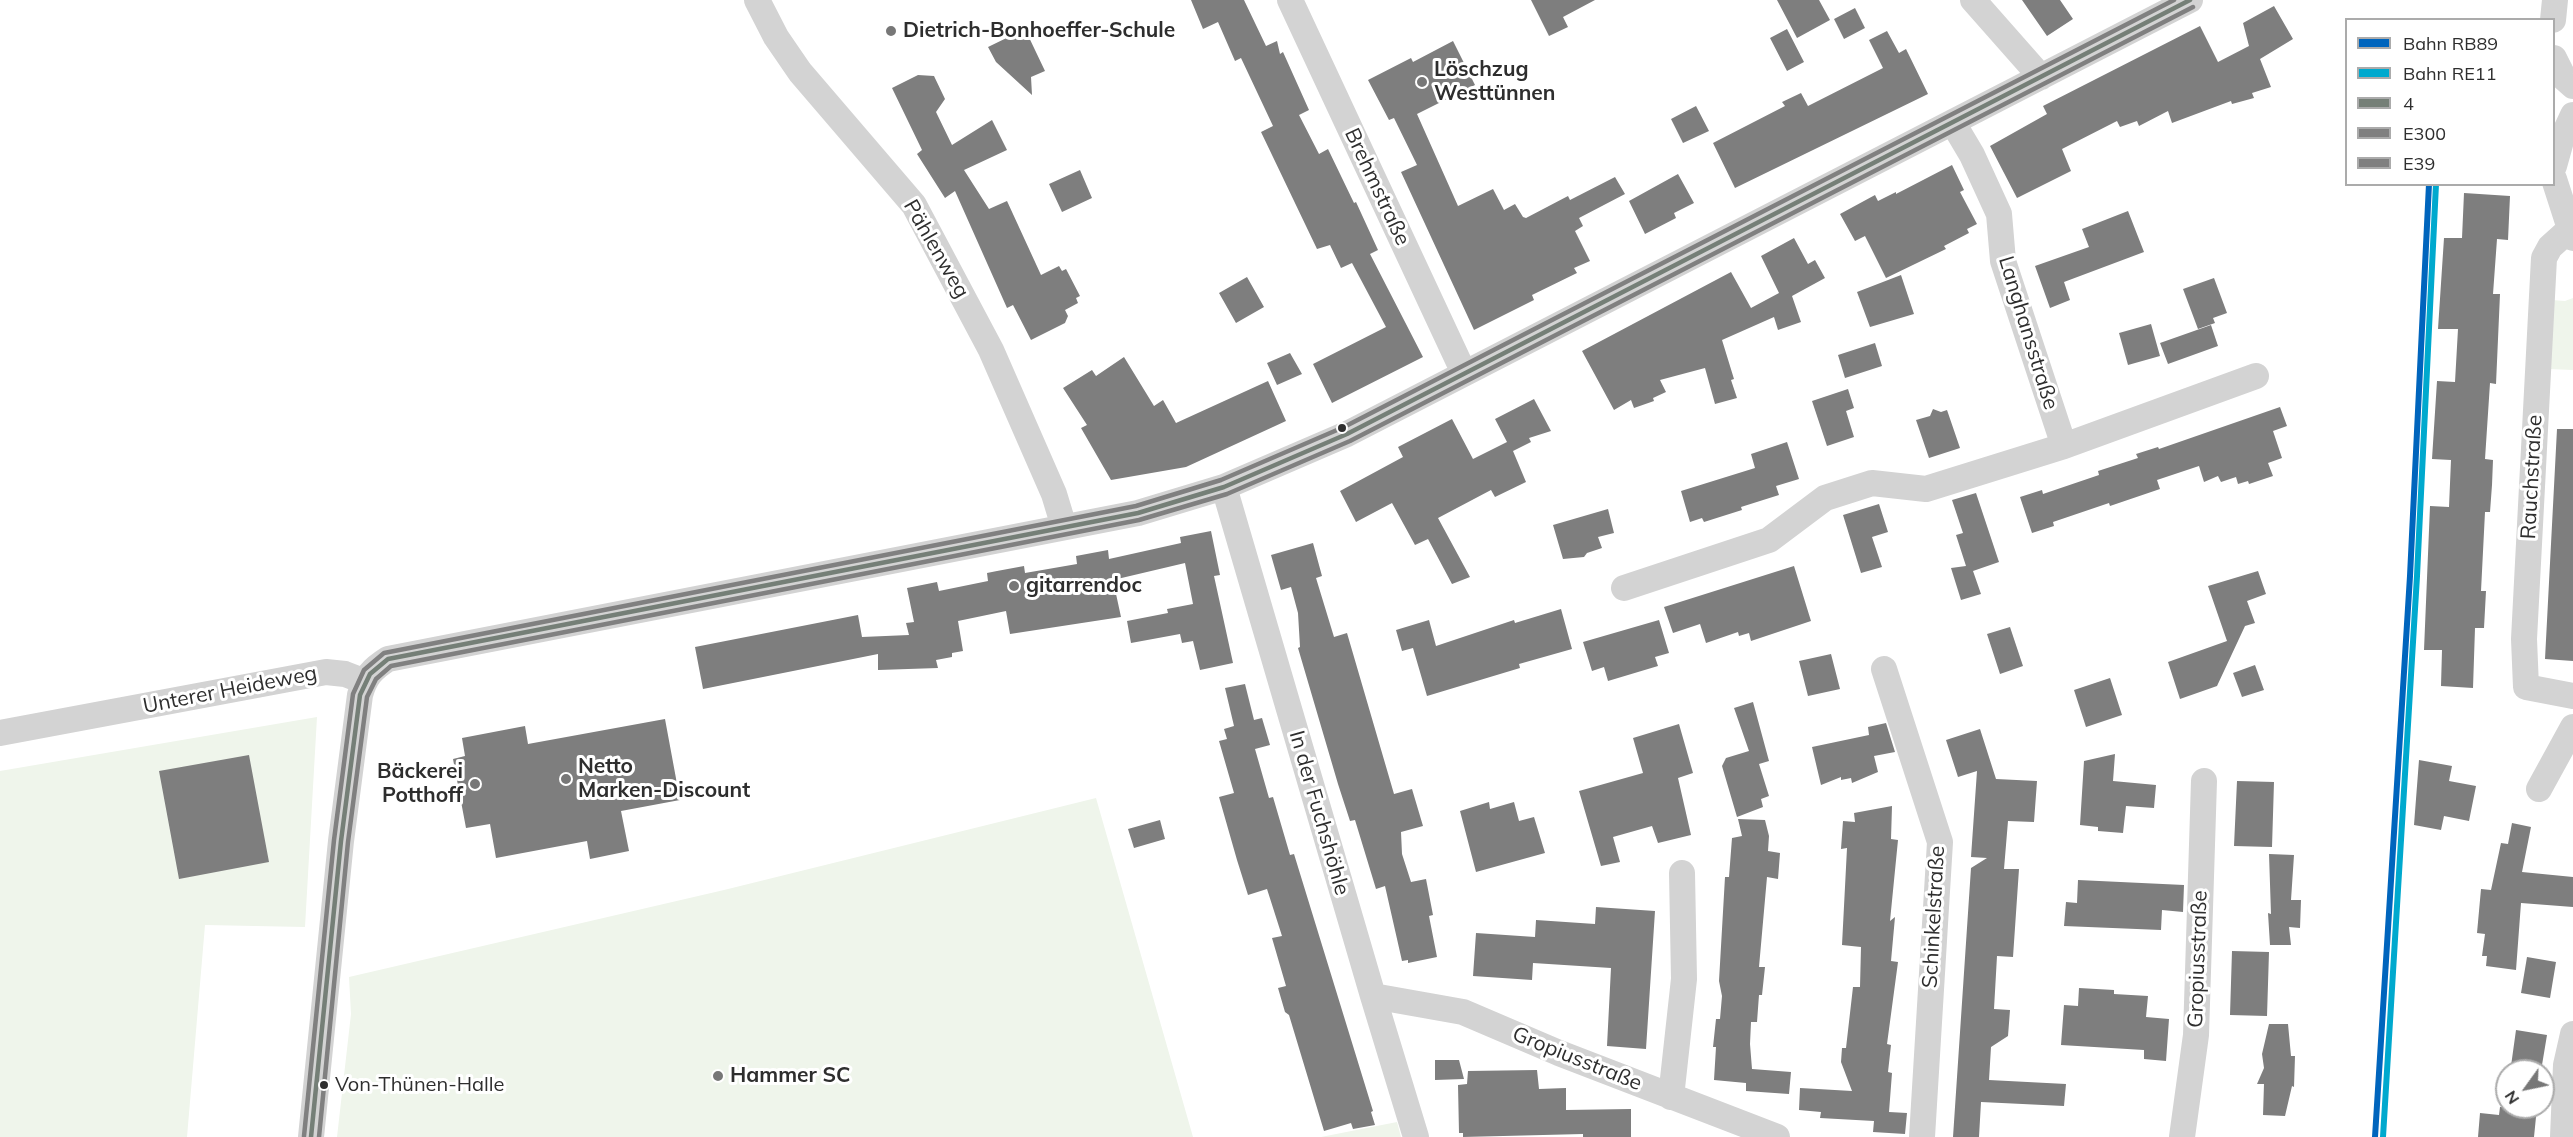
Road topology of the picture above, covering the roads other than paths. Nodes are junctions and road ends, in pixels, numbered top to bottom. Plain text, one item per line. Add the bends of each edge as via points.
1 (757, 0) edge
2 (1290, 0) edge
3 (1972, 0) edge
4 (2190, 0) edge
5 (2555, 0) edge
6 (2553, 18) edge
7 (2555, 62) edge
8 (2042, 77) junction
9 (2573, 86) edge
10 (2573, 115) edge
11 (1953, 123) junction
12 (2555, 160) edge
13 (2555, 185) edge
14 (2571, 233) edge
15 (1464, 373) junction
16 (2256, 376) dead end
17 (2064, 446) junction
18 (1224, 487) junction
19 (1064, 527) junction
20 (1624, 588) dead end
21 (1884, 669) dead end
22 (363, 681) junction
23 (2573, 696) edge
24 (2573, 727) edge
25 (0, 734) edge
26 (2204, 781) dead end
27 (2539, 789) dead end
28 (1682, 873) dead end
29 (1373, 996) junction
30 (2573, 1034) edge
31 (1671, 1097) junction
32 (311, 1137) edge
33 (1416, 1137) edge
34 (1777, 1137) edge
35 (1923, 1137) edge
36 (2182, 1137) edge
37 (2563, 1137) edge

1 - 19 street, Pählenweg via 776,38 800,72 914,205 992,350 1054,494
2 - 15 street, Brehmstraße
3 - 8 street
4 - 8 street
5 - 6 street
7 - 9 street
8 - 11 street
10 - 12 street
11 - 15 street
11 - 17 street, Langhansstraße via 1999,214 2003,261
13 - 14 street, Rauchstraße
14 - 23 street, Rauchstraße via 2550,247 2544,258 2524,639 2526,687
15 - 18 street via 1316,449
16 - 17 street
17 - 20 street via 1926,489 1872,483 1825,498 1769,540
18 - 19 street via 1138,513
18 - 29 street, In der Fuchshöhle
19 - 22 street via 388,659 372,669
21 - 35 street, Schinkelstraße via 1940,842
22 - 25 street, Unterer Heideweg via 326,672
22 - 32 street via 341,840
24 - 27 street
26 - 36 street, Gropiusstraße via 2196,1035
28 - 31 street via 1684,979
29 - 31 street, Gropiusstraße via 1463,1012
29 - 33 street, In der Fuchshöhle
30 - 37 street via 2566,1065
31 - 34 street, Gropiusstraße

